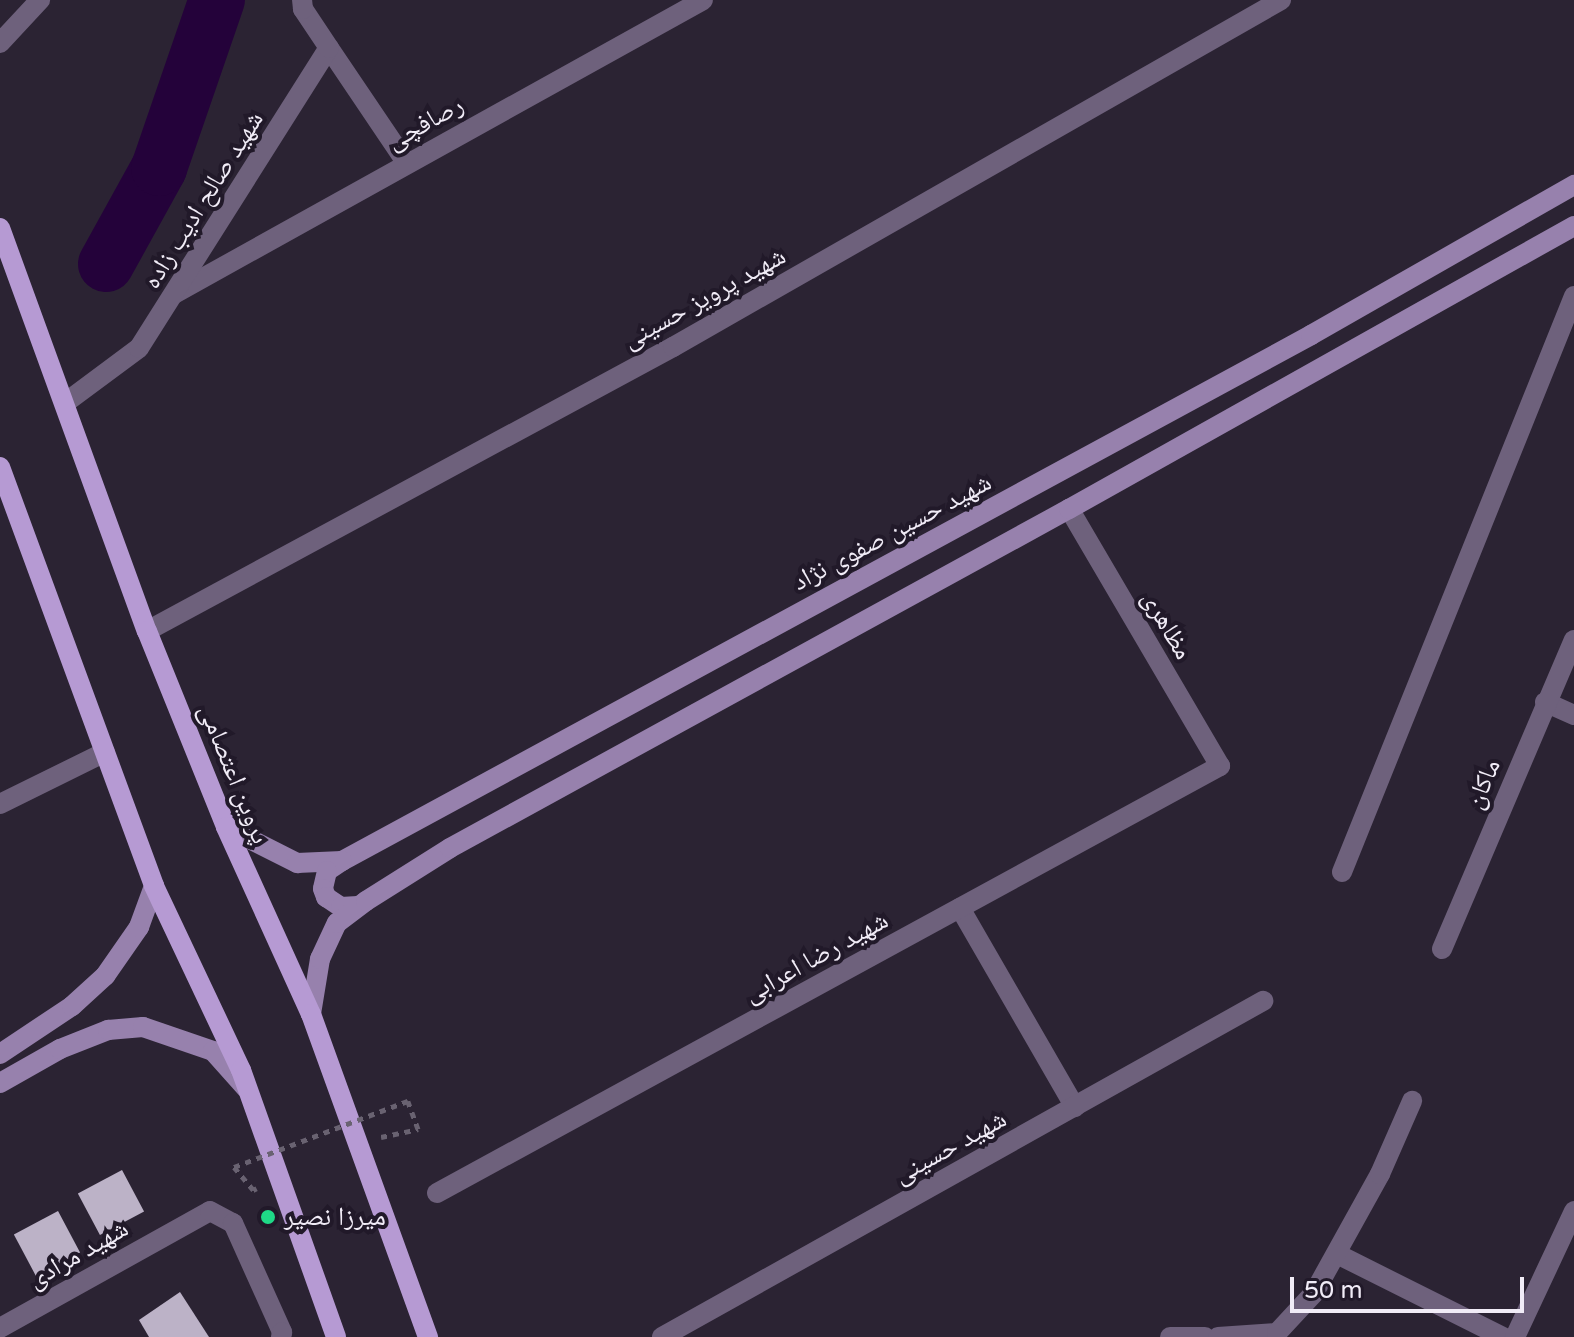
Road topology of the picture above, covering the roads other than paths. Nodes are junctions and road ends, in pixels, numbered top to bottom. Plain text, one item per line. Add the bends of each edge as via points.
1 (40, 0) edge
2 (302, 0) edge
3 (703, 0) edge
4 (1281, 0) edge
5 (0, 43) edge
6 (329, 48) junction
7 (406, 162) junction
8 (1574, 185) edge
9 (1574, 226) edge
10 (0, 228) edge
11 (174, 294) junction
12 (1574, 296) edge
13 (65, 403) junction
14 (0, 467) edge
15 (1069, 509) junction
16 (147, 631) junction
17 (1574, 640) edge
18 (1545, 702) junction
19 (1574, 715) edge
20 (105, 752) junction
21 (1220, 766) joint
22 (0, 804) edge
23 (226, 827) junction
24 (342, 861) junction
25 (1342, 872) dead end
26 (154, 886) junction
27 (358, 906) junction
28 (960, 908) junction
29 (1442, 949) dead end
30 (1263, 1001) dead end
31 (311, 1014) junction
32 (46, 1025) junction
33 (60, 1049) junction
34 (0, 1054) edge
35 (0, 1083) edge
36 (249, 1091) junction
37 (1412, 1101) dead end
38 (1075, 1107) junction
39 (437, 1193) dead end
40 (1574, 1211) edge
41 (1337, 1254) junction
42 (0, 1328) edge
43 (281, 1337) edge
44 (336, 1337) edge
45 (428, 1337) edge
46 (662, 1337) edge
47 (1170, 1337) edge
48 (1205, 1337) edge
49 (1218, 1337) edge
50 (1503, 1337) edge
51 (1515, 1337) edge

1 - 5 street
2 - 6 street
3 - 7 street, رصافچی
4 - 16 street, شهید پرویز حسینی via 673,347
6 - 7 street
6 - 11 street, شهید صالح ادیب زاده
7 - 11 street, رصافچی
8 - 24 street, شهید حسین صفوی نژاد via 1311,335
9 - 15 street
10 - 13 main road, پروین اعتصامی
11 - 13 street, شهید صالح ادیب زاده via 139,348
12 - 25 street
13 - 16 main road, پروین اعتصامی
14 - 20 main road
15 - 21 street, مظاهری
15 - 27 street via 450,848
16 - 23 main road, پروین اعتصامی
17 - 18 street, ماکان
18 - 19 street
18 - 29 street, ماکان
20 - 22 street
20 - 26 main road
21 - 28 street, شهید رضا اعرابی
23 - 24 street, شهید حسین صفوی نژاد via 297,863
23 - 31 main road, پروین اعتصامی
24 - 27 street via 327,871 323,889 341,907
26 - 32 street via 123,955
26 - 36 main road
27 - 31 street via 337,923 320,959
28 - 38 street
28 - 39 street, شهید رضا اعرابی
30 - 38 street, شهید حسینی
31 - 45 main road, پروین اعتصامی
32 - 33 street via 64,1028 67,1037
32 - 34 street
33 - 35 street
33 - 36 street via 108,1030 143,1027 213,1051
36 - 44 main road
37 - 41 street
38 - 46 street, شهید حسینی
40 - 51 street
41 - 49 street via 1314,1293 1277,1333
41 - 50 street
42 - 43 street, شهید مرادی via 210,1211 233,1223
47 - 48 street

